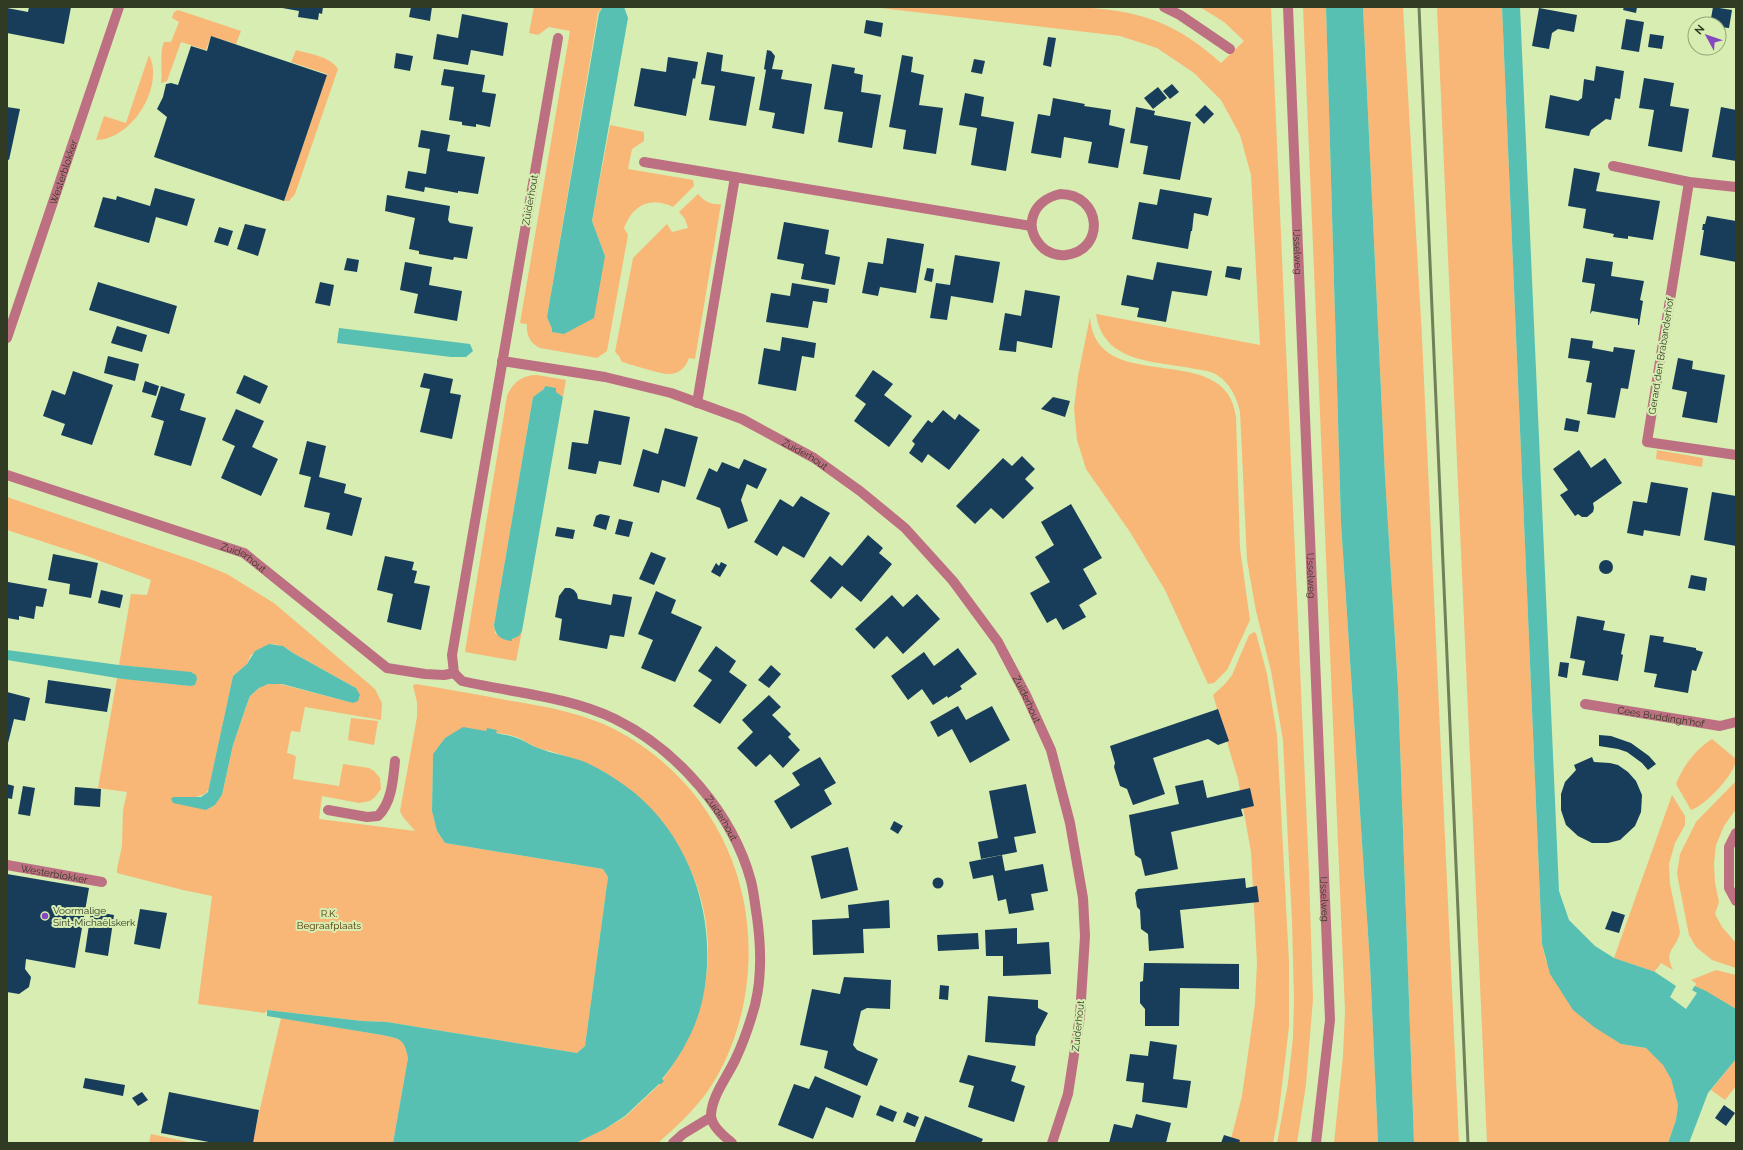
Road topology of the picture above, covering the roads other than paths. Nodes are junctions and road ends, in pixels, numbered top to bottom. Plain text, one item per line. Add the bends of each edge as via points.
1 (119, 7) edge
2 (1164, 7) edge
3 (1288, 7) edge
4 (558, 38) dead end
5 (1230, 49) dead end
6 (644, 162) dead end
7 (1613, 166) dead end
8 (736, 177) junction
9 (1689, 182) junction
10 (1736, 187) edge
11 (1031, 226) junction
12 (7, 338) edge
13 (502, 361) junction
14 (697, 403) junction
15 (1736, 455) edge
16 (7, 475) edge
17 (454, 673) junction
18 (1585, 704) dead end
19 (1736, 722) edge
20 (395, 761) dead end
21 (328, 810) dead end
22 (1736, 833) edge
23 (7, 865) edge
24 (102, 882) dead end
25 (1736, 901) edge
26 (711, 1117) junction
27 (673, 1143) edge
28 (732, 1143) edge
29 (1052, 1143) edge
30 (1316, 1143) edge

1 - 12 street, Westerblokker
2 - 5 street
3 - 30 street, IJsselweg via 1330,1020
4 - 13 street, Zuiderhout
6 - 8 street
7 - 9 street
8 - 11 street
8 - 14 street
9 - 10 street
9 - 15 street, Gerard den Brabanderhof via 1647,442
11 - 11 street via 1032,216 1043,201 1051,196 1069,194 1086,203 1094,221 1094,232 1082,250 1062,256 1042,247
13 - 14 street, Zuiderhout via 605,377 671,393
13 - 17 street, Zuiderhout via 452,655
14 - 29 street, Zuiderhout via 742,419 814,458 905,528 953,581 998,642 1026,695 1051,750 1070,823 1083,898 1080,1016 1068,1094
16 - 17 street, Zuiderhout via 244,552 387,668 425,674
17 - 26 street, Zuiderhout via 462,681 570,702 615,719 639,732 669,754 690,774 719,812 751,881 760,951 755,1004 736,1058 712,1106
18 - 19 street, Cees Buddingh'hof via 1720,726
20 - 21 street via 391,792 383,811 378,816 367,817
22 - 25 street via 1729,847 1730,888
23 - 24 street, Westerblokker
26 - 27 street
26 - 28 street via 714,1125

